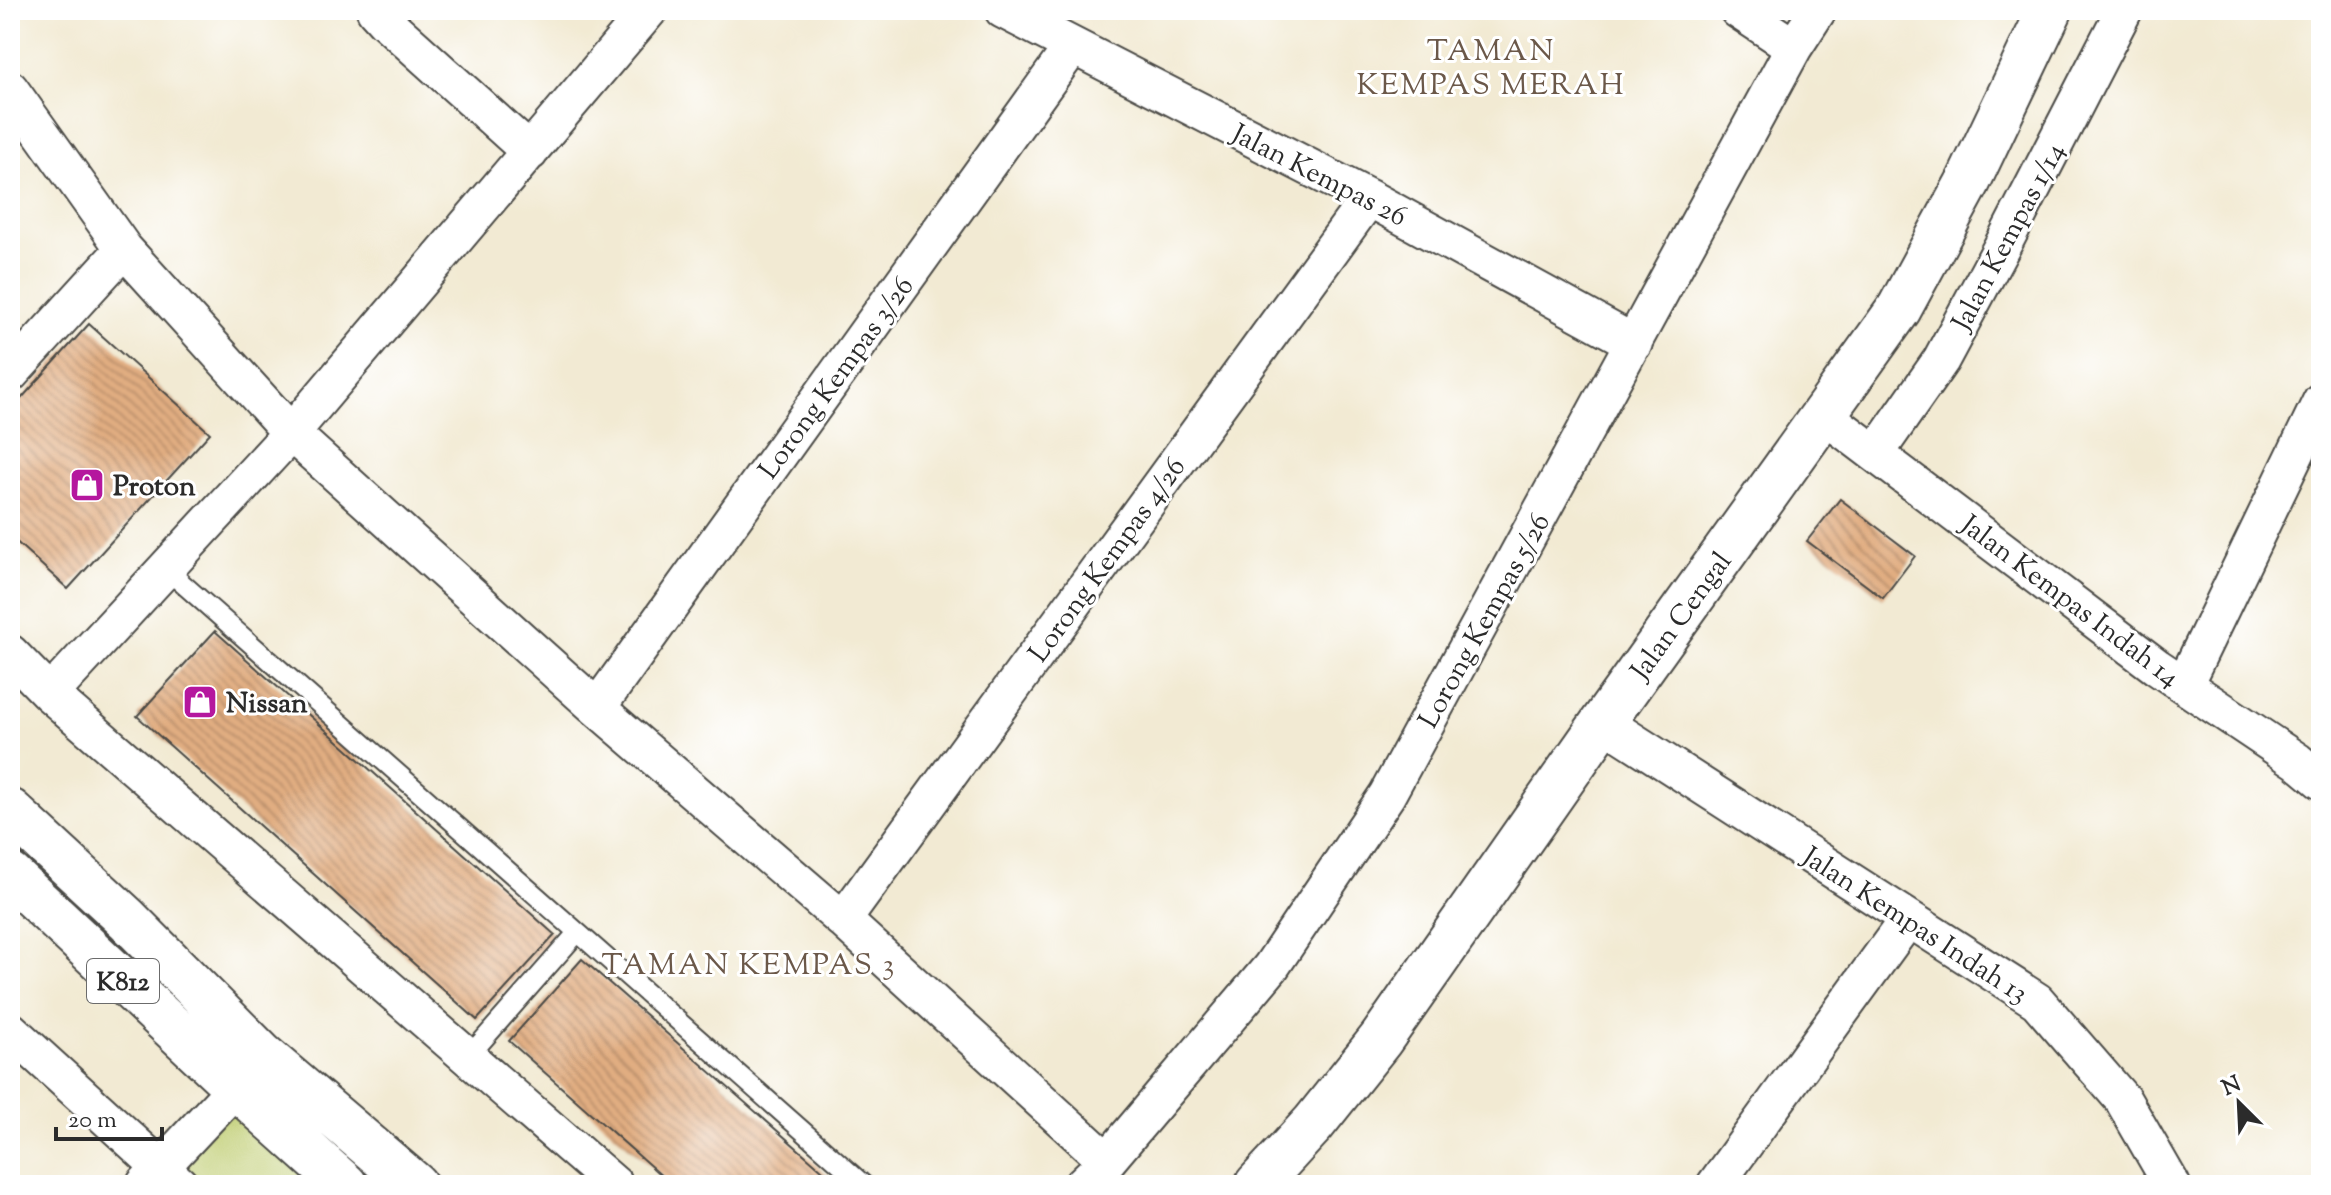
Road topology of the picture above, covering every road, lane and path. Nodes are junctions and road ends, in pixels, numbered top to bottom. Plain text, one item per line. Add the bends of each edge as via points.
1 (375, 10) edge
2 (649, 10) edge
3 (1003, 10) edge
4 (1738, 10) edge
5 (1818, 10) edge
6 (2050, 10) edge
7 (2124, 10) edge
8 (1072, 47) junction
9 (1794, 47) junction
10 (10, 89) edge
11 (530, 152) junction
12 (1369, 198) junction
13 (124, 249) junction
14 (1634, 343) junction
15 (10, 374) edge
16 (2321, 401) edge
17 (1824, 415) junction
18 (291, 433) junction
19 (2311, 450) edge
20 (1876, 453) junction
21 (166, 569) junction
22 (10, 653) edge
23 (2184, 685) junction
24 (50, 694) junction
25 (597, 708) junction
26 (1603, 722) junction
27 (2321, 781) edge
28 (10, 811) edge
29 (10, 875) edge
30 (1908, 919) junction
31 (843, 920) junction
32 (577, 933) junction
33 (10, 1030) edge
34 (468, 1057) junction
35 (248, 1070) junction
36 (1094, 1173) edge
37 (161, 1179) edge
38 (345, 1185) edge
39 (415, 1185) edge
40 (615, 1185) edge
41 (864, 1185) edge
42 (1257, 1185) edge
43 (1715, 1185) edge
44 (2172, 1185) edge

1 - 11 street
2 - 11 street
3 - 8 street, Jalan Kempas 26
4 - 9 street
5 - 9 street, Lorong Kempas 5/26
6 - 17 street, Jalan Cengal via 1968,182 1899,309
7 - 20 street, Jalan Kempas 1/14 via 1941,360
8 - 12 street, Jalan Kempas 26
8 - 25 street, Lorong Kempas 3/26
9 - 14 street, Lorong Kempas 5/26
10 - 13 street
11 - 18 street
12 - 14 street, Jalan Kempas 26
12 - 31 street, Lorong Kempas 4/26
13 - 15 street
13 - 18 street
14 - 36 street, Lorong Kempas 5/26 via 1387,795 1271,967
16 - 19 street
17 - 20 street, Jalan Kempas Indah 14
17 - 26 street, Jalan Cengal
18 - 21 street
18 - 25 street
19 - 23 street
20 - 23 street, Jalan Kempas Indah 14
21 - 24 street
21 - 32 lane
22 - 24 street
23 - 27 street, Jalan Kempas Indah 14
24 - 34 street
25 - 31 street
26 - 30 street, Jalan Kempas Indah 13
26 - 42 street, Jalan Cengal via 1381,1039
28 - 35 street, K812 via 127,919
29 - 35 street, K812
30 - 43 street
30 - 44 street, Jalan Kempas Indah 13 via 2037,1001 2123,1100
31 - 36 street
32 - 34 lane
32 - 41 lane
33 - 37 street
34 - 40 street
35 - 37 street
35 - 38 street, K812
35 - 39 street, K812

